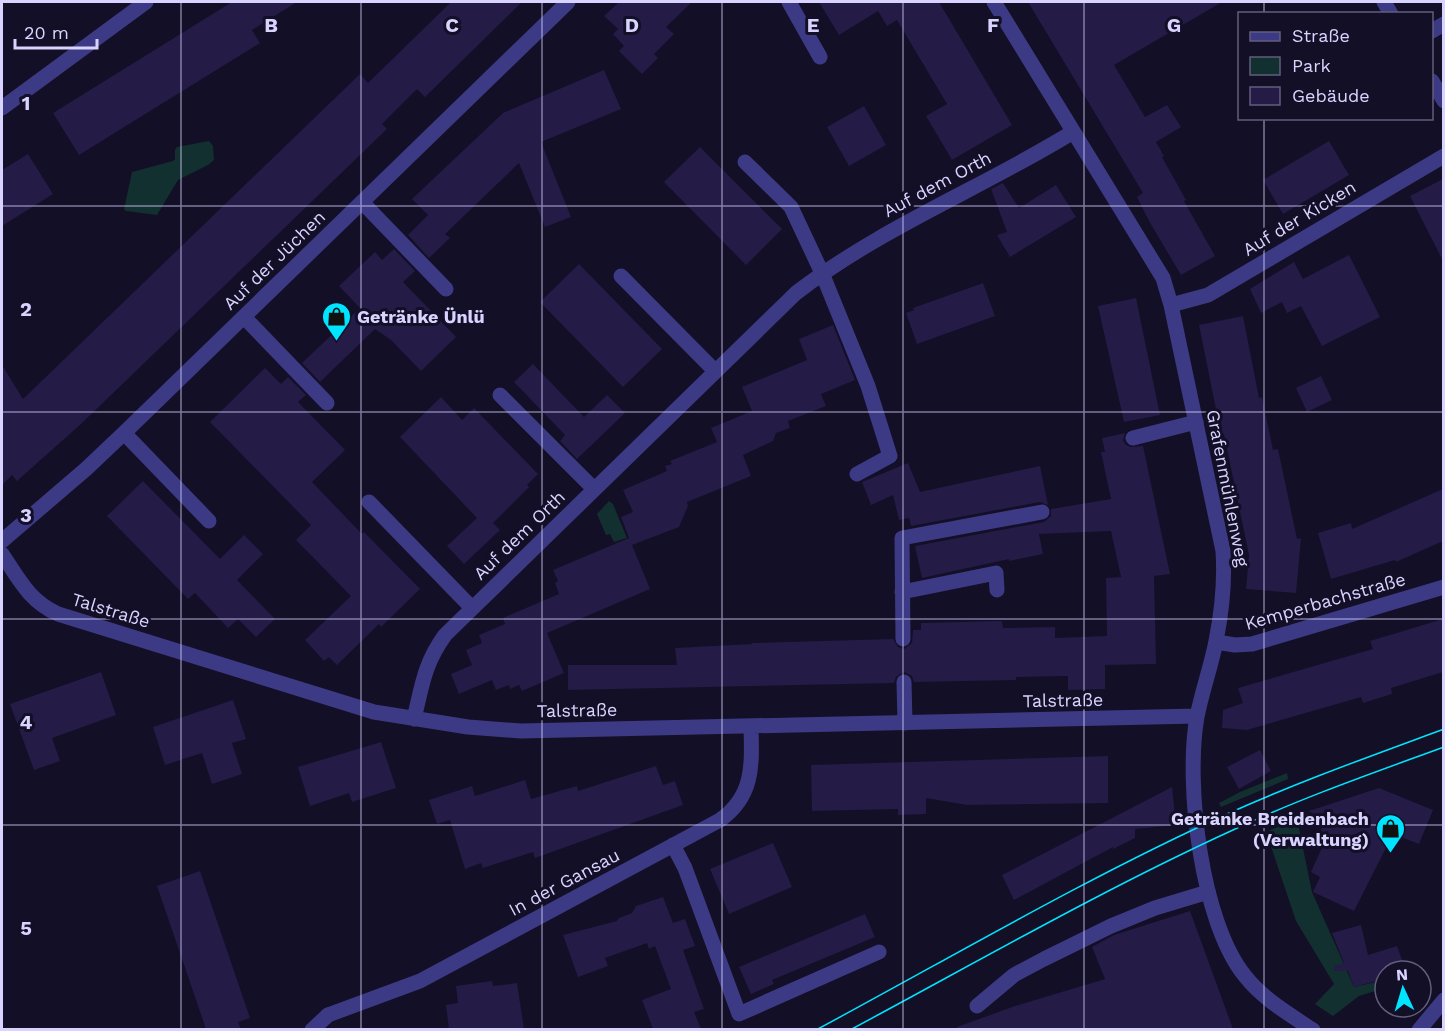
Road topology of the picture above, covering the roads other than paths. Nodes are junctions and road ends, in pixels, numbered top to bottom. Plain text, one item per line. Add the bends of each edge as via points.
1 (146, 2) edge
2 (568, 2) edge
3 (789, 2) edge
4 (994, 2) edge
5 (820, 57) dead end
6 (1433, 84) edge
7 (1443, 101) edge
8 (2, 108) edge
9 (1073, 132) junction
10 (1443, 156) edge
11 (746, 162) dead end
12 (362, 202) junction
13 (822, 273) junction
14 (621, 276) dead end
15 (446, 289) dead end
16 (1171, 305) junction
17 (244, 317) junction
18 (715, 371) junction
19 (500, 395) dead end
20 (327, 403) dead end
21 (1196, 422) junction
22 (124, 433) junction
23 (1132, 438) dead end
24 (856, 474) dead end
25 (594, 489) junction
26 (369, 502) dead end
27 (1042, 512) dead end
28 (209, 521) dead end
29 (2, 541) edge
30 (2, 554) edge
31 (1443, 587) edge
32 (997, 590) dead end
33 (902, 592) junction
34 (472, 608) junction
35 (903, 639) dead end
36 (1216, 642) junction
37 (904, 682) dead end
38 (1197, 716) junction
39 (414, 719) junction
40 (905, 723) junction
41 (752, 727) junction
42 (673, 845) junction
43 (1208, 892) junction
44 (879, 951) dead end
45 (1443, 1000) edge
46 (977, 1006) dead end
47 (1308, 1028) edge
48 (312, 1029) edge
49 (1419, 1029) edge

1 - 8 street
2 - 12 street, Auf der Jüchen
3 - 5 street
4 - 9 street, Grafenmühlenweg
6 - 7 street
9 - 13 street, Auf dem Orth via 927,210
9 - 16 street, Grafenmühlenweg via 1163,278
10 - 16 street, Auf der Kicken via 1208,295
11 - 13 street via 791,207
12 - 15 street
12 - 17 street, Auf der Jüchen
13 - 18 street, Auf dem Orth
13 - 24 street via 868,386 890,456
14 - 18 street
16 - 21 street, Grafenmühlenweg
17 - 20 street
17 - 22 street, Auf der Jüchen
18 - 25 street, Auf dem Orth
19 - 25 street, Auf dem Orth
21 - 23 street
21 - 36 street, Grafenmühlenweg via 1224,551 1225,578
22 - 28 street
22 - 29 street, Auf der Jüchen
25 - 34 street, Auf dem Orth
26 - 34 street, Auf dem Orth
27 - 33 street via 902,538
30 - 39 street, Talstraße via 30,596 58,614 374,712
31 - 36 street, Kemperbachstraße via 1252,644
32 - 33 street via 996,573
33 - 35 street
34 - 39 street, Auf dem Orth via 434,651 425,669
36 - 38 street, Grafenmühlenweg
37 - 40 street
38 - 40 street, Talstraße
38 - 43 street, Grafenmühlenweg via 1193,774
39 - 41 street, Talstraße via 521,731
40 - 41 street, Talstraße
41 - 42 street, In der Gansau via 752,760 742,799 720,820
42 - 44 street via 740,1014
42 - 48 street, In der Gansau via 420,981 328,1015
43 - 46 street via 1155,908 1044,958 1014,975
43 - 47 street, Grafenmühlenweg via 1229,949 1245,976 1266,998
45 - 49 street

